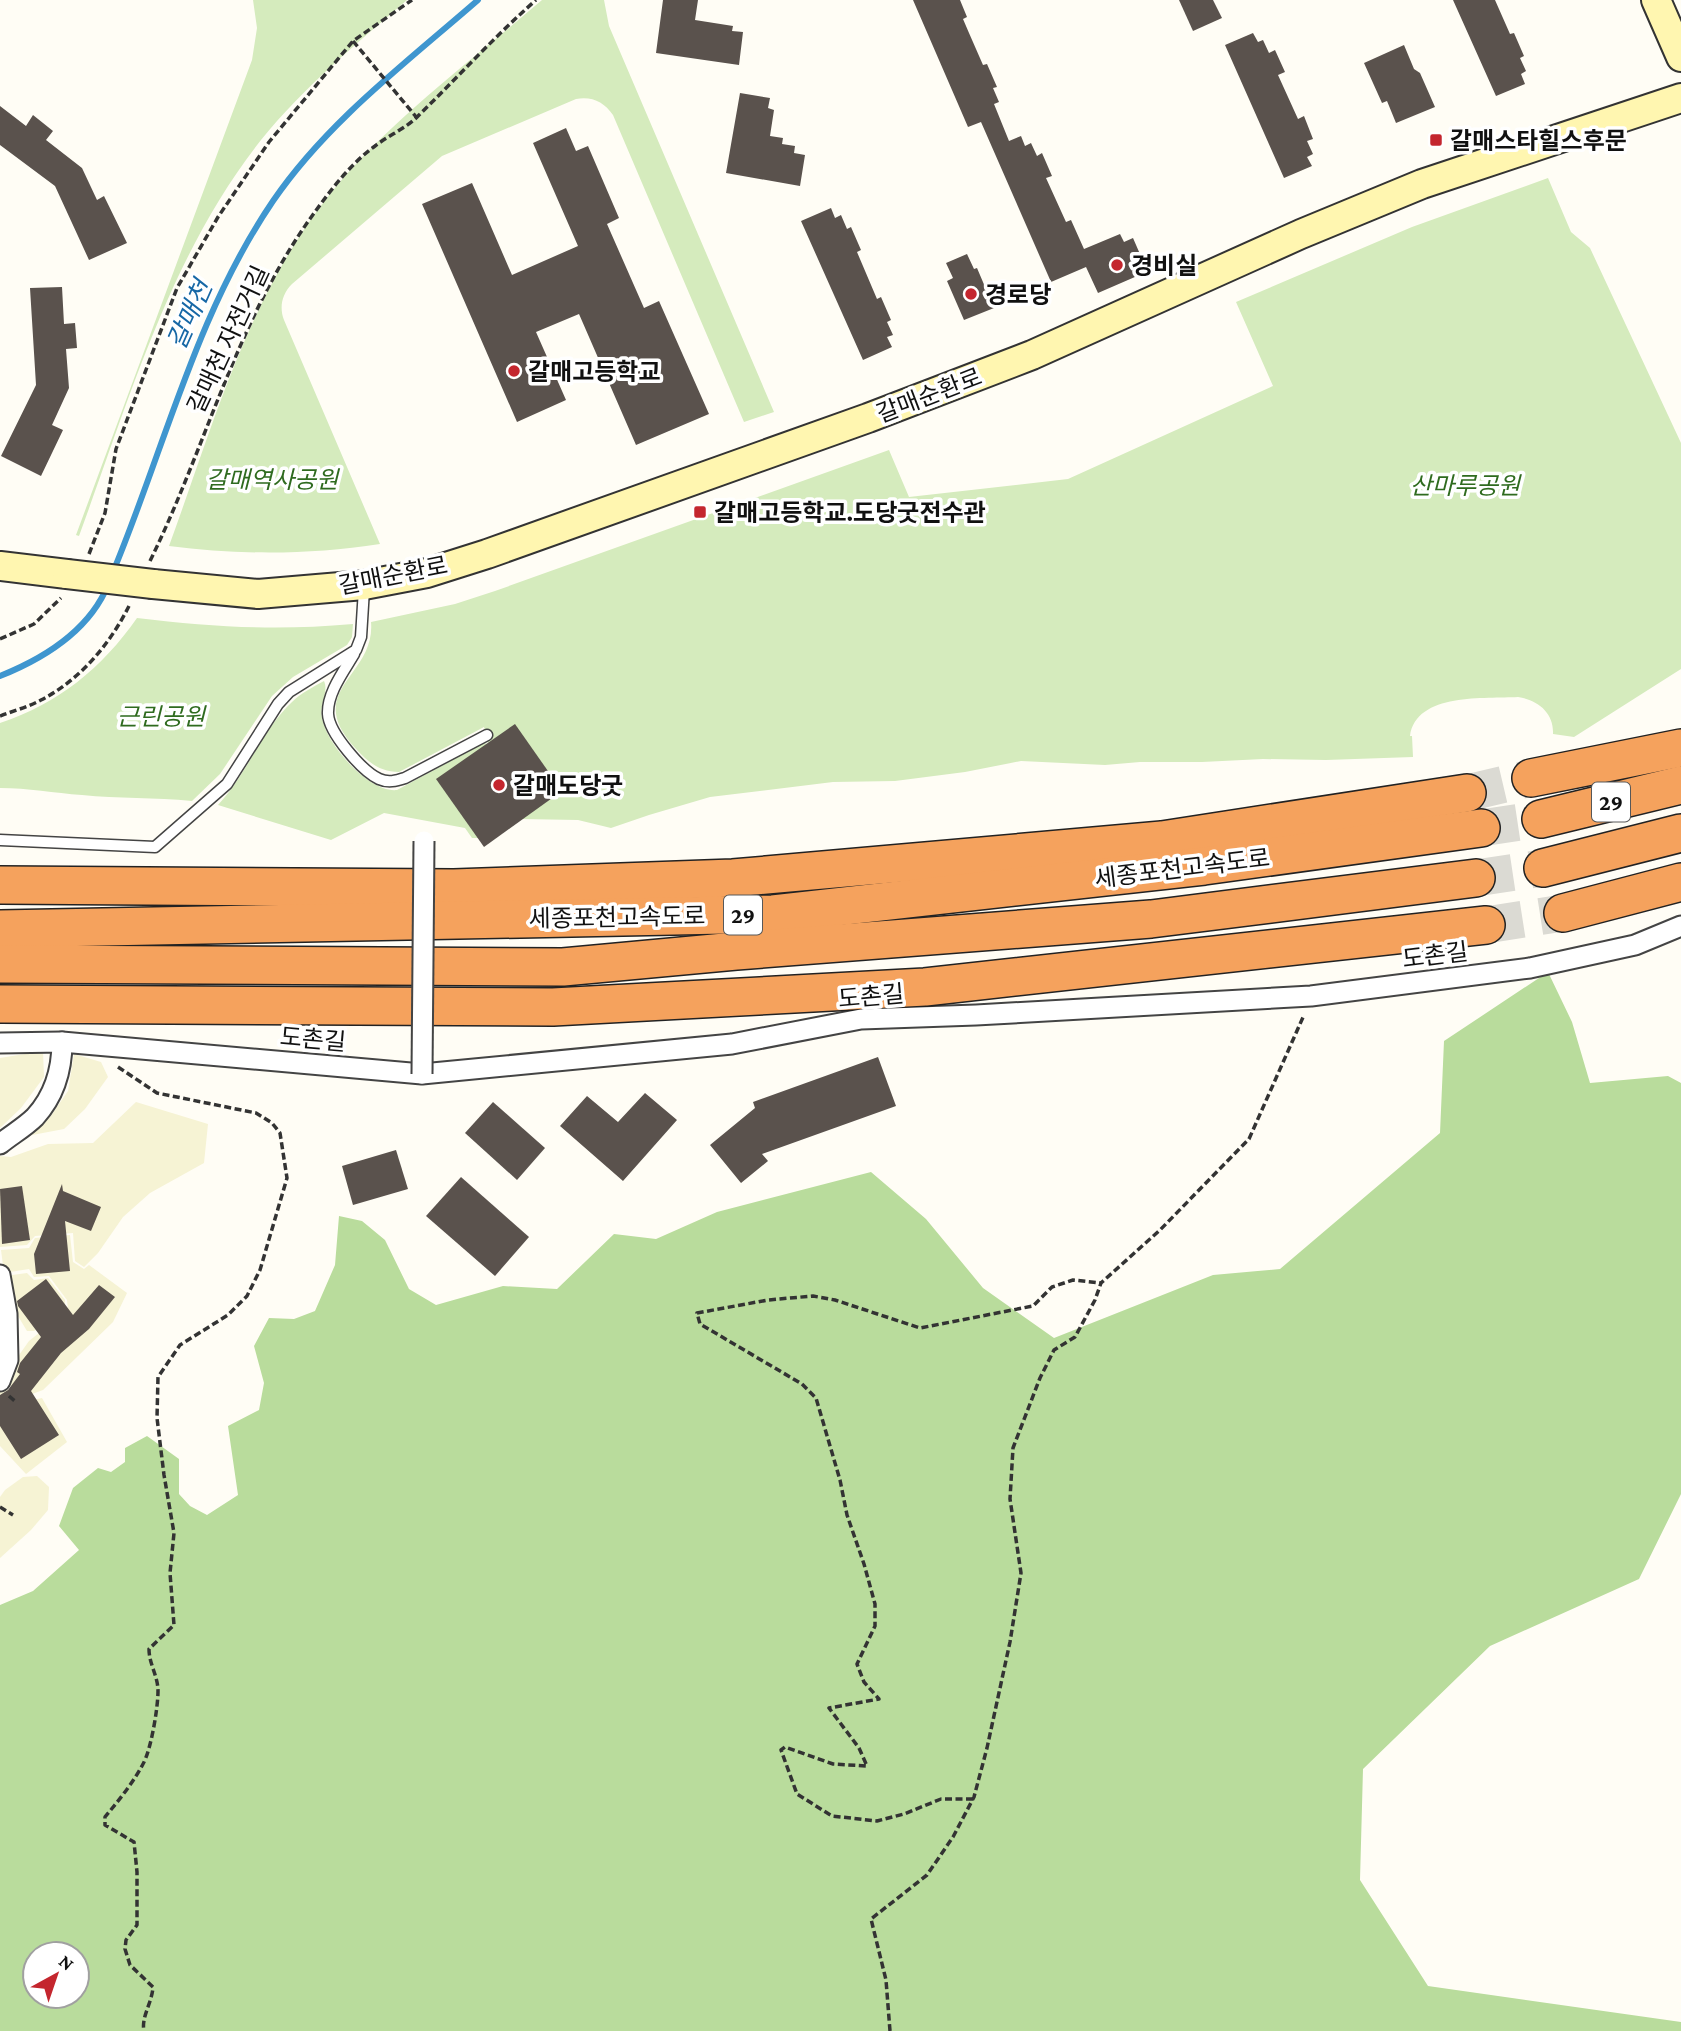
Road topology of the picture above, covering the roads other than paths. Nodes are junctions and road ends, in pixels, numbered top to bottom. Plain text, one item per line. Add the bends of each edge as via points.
1 (1656, 0) edge
2 (1681, 57) edge
3 (1681, 98) edge
4 (0, 566) edge
5 (365, 585) junction
6 (356, 650) junction
7 (487, 735) dead end
8 (1681, 748) edge
9 (1531, 778) tunnel mouth
10 (1681, 785) edge
11 (1467, 793) tunnel mouth
12 (1541, 819) tunnel mouth
13 (1481, 828) tunnel mouth
14 (1681, 833) edge
15 (0, 839) edge
16 (424, 841) dead end
17 (1543, 868) tunnel mouth
18 (1476, 878) tunnel mouth
19 (1681, 882) edge
20 (0, 885) edge
21 (1563, 913) tunnel mouth
22 (1486, 925) tunnel mouth
23 (1681, 926) edge
24 (0, 929) edge
25 (0, 964) edge
26 (0, 1004) edge
27 (62, 1042) junction
28 (0, 1043) edge
29 (422, 1074) junction
30 (0, 1144) edge
31 (0, 1275) edge
32 (0, 1381) edge

1 - 2 street
3 - 5 street, 갈매순환로 via 1422,184 1032,355 868,418 486,554 428,573
4 - 5 street, 갈매순환로, bridge via 258,594
5 - 6 lane
6 - 7 lane via 330,699 328,716 349,751 379,779 405,778
6 - 15 lane via 289,692 227,784 155,847
8 - 9 highway
10 - 12 highway, 29
11 - 20 highway via 1162,840 733,878 454,888
13 - 24 highway, 세종포천고속도로 / 29 via 1204,866 774,914
14 - 17 highway, 29
16 - 29 street, bridge
18 - 25 highway, 세종포천고속도로 / 29 via 1151,919 563,967
19 - 21 highway
22 - 26 highway via 925,987 553,1007
23 - 29 street, 도촌길 via 1636,945 1530,968 1307,996 861,1019 732,1044
27 - 28 street, 도촌길
27 - 29 street, 도촌길
27 - 30 street via 62,1066 55,1086 35,1117
31 - 32 street via 8,1360

